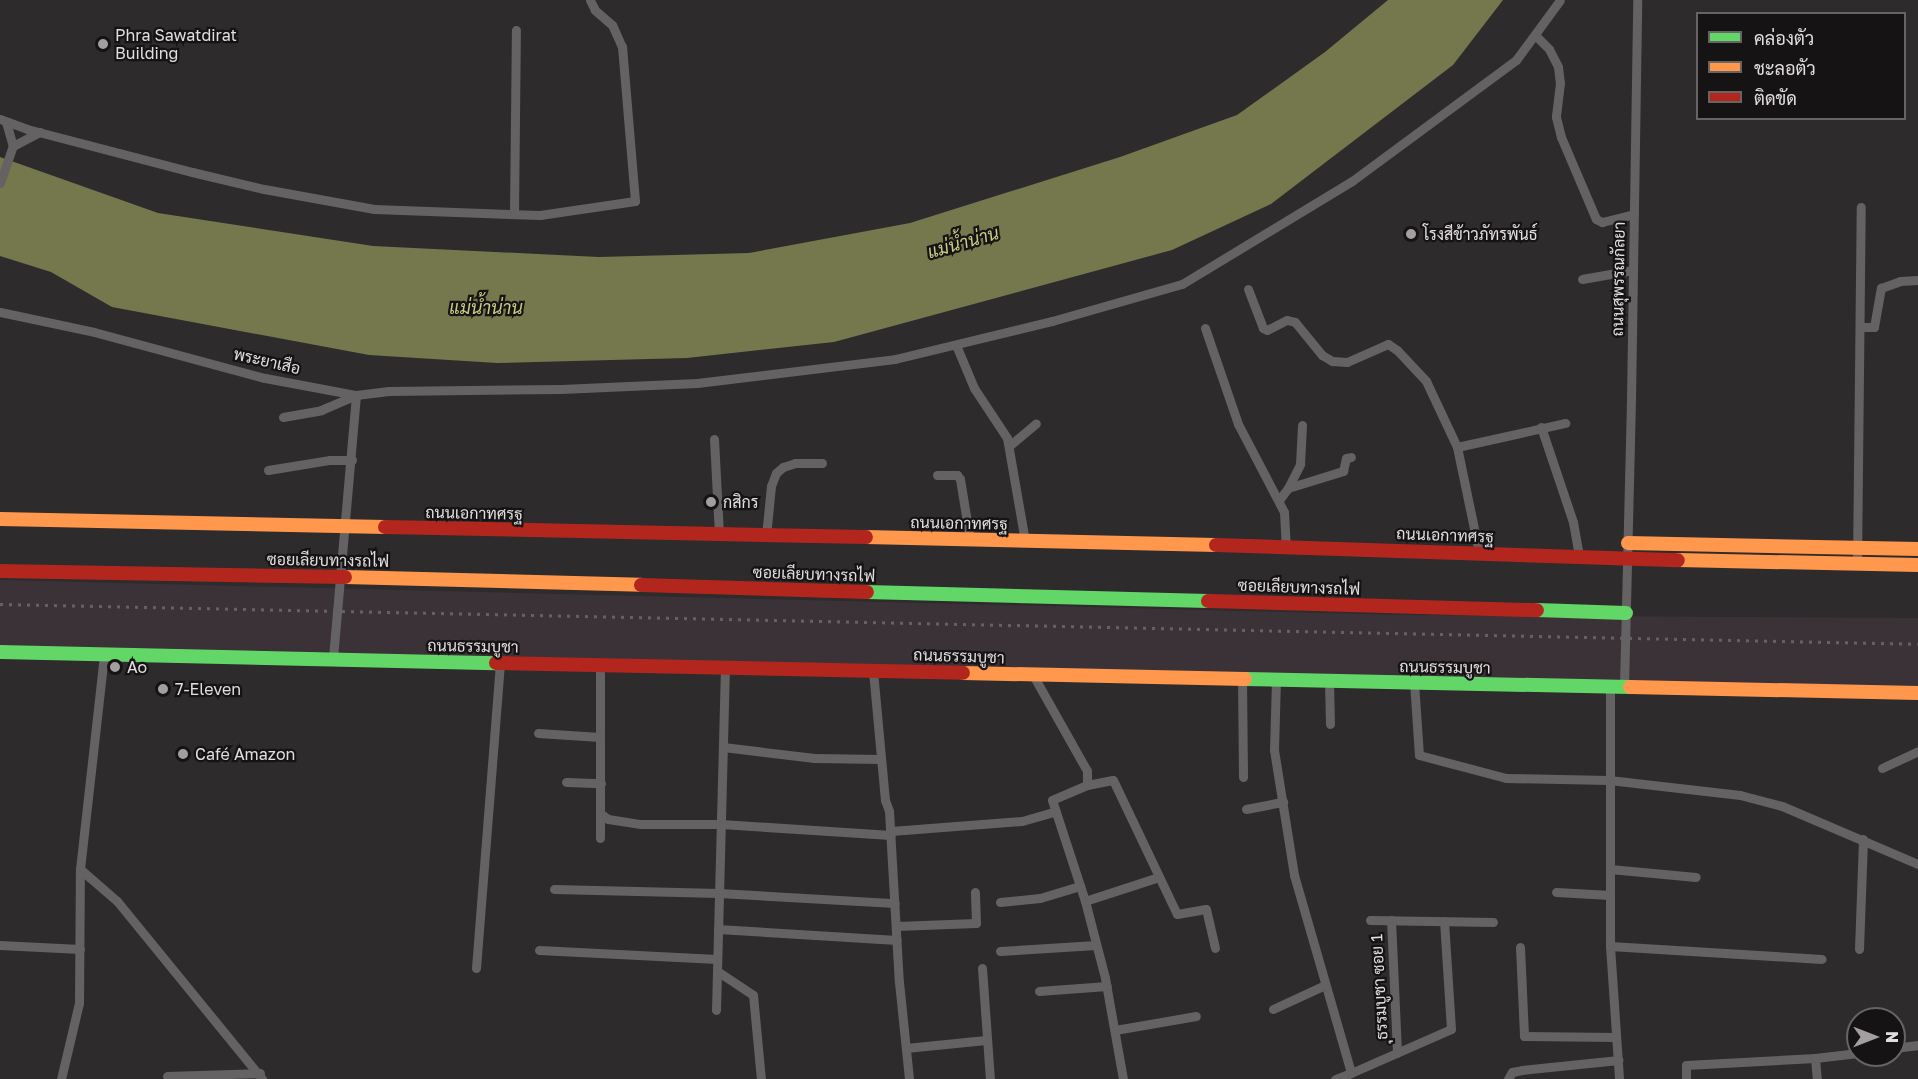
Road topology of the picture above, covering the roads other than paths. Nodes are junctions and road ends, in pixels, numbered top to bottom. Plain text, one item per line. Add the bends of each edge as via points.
1 (590, 0) edge
2 (1560, 0) edge
3 (1639, 1) edge
4 (516, 30) dead end
5 (1535, 34) junction
6 (3, 120) edge
7 (39, 132) junction
8 (13, 146) junction
9 (0, 183) edge
10 (1861, 207) dead end
11 (514, 214) junction
12 (1634, 214) junction
13 (1633, 270) junction
14 (1582, 279) dead end
15 (1917, 280) edge
16 (1248, 290) dead end
17 (0, 312) edge
18 (1860, 327) junction
19 (1205, 328) dead end
20 (956, 345) junction
21 (356, 395) junction
22 (283, 417) dead end
23 (1036, 423) dead end
24 (1565, 423) dead end
25 (1302, 425) dead end
26 (1540, 427) junction
27 (714, 439) dead end
28 (1009, 446) junction
29 (1457, 447) junction
30 (1351, 457) dead end
31 (352, 460) junction
32 (822, 463) dead end
33 (268, 470) dead end
34 (937, 475) dead end
35 (1288, 488) junction
36 (1279, 500) junction
37 (0, 519) edge
38 (346, 527) junction
39 (719, 535) junction
40 (766, 536) junction
41 (970, 540) junction
42 (1025, 541) junction
43 (1628, 543) junction
44 (1286, 546) junction
45 (1857, 547) junction
46 (1918, 549) edge
47 (1479, 552) junction
48 (1579, 556) junction
49 (1628, 559) junction
50 (1857, 564) junction
51 (1918, 565) edge
52 (0, 571) edge
53 (340, 577) junction
54 (1626, 613) junction
55 (0, 652) edge
56 (104, 654) junction
57 (333, 660) junction
58 (500, 663) junction
59 (600, 665) junction
60 (725, 668) junction
61 (873, 671) junction
62 (1033, 675) junction
63 (1242, 679) junction
64 (1276, 679) junction
65 (1329, 681) junction
66 (1414, 682) junction
67 (1617, 687) junction
68 (1918, 693) edge
69 (1330, 724) dead end
70 (538, 734) dead end
71 (600, 737) junction
72 (723, 747) junction
73 (1918, 751) edge
74 (881, 759) junction
75 (1882, 768) dead end
76 (1243, 777) dead end
77 (1609, 780) junction
78 (566, 783) dead end
79 (601, 783) junction
80 (1087, 785) junction
81 (1282, 802) junction
82 (1246, 809) dead end
83 (1056, 811) junction
84 (600, 813) junction
85 (721, 824) junction
86 (891, 833) junction
87 (600, 838) dead end
88 (1863, 839) junction
89 (1917, 861) edge
90 (80, 869) junction
91 (1610, 869) junction
92 (1159, 877) junction
93 (1696, 878) dead end
94 (1080, 886) junction
95 (554, 889) dead end
96 (975, 892) dead end
97 (1556, 892) dead end
98 (719, 893) junction
99 (1610, 895) junction
100 (1085, 901) junction
101 (1000, 902) dead end
102 (895, 903) junction
103 (1370, 920) dead end
104 (1391, 920) junction
105 (1444, 921) junction
106 (1493, 922) dead end
107 (896, 926) junction
108 (718, 929) junction
109 (897, 940) junction
110 (0, 945) edge
111 (1096, 945) junction
112 (1521, 946) dead end
113 (1610, 946) junction
114 (1215, 948) dead end
115 (81, 949) junction
116 (1859, 949) dead end
117 (539, 950) dead end
118 (1000, 951) dead end
119 (717, 959) junction
120 (1822, 959) dead end
121 (476, 968) dead end
122 (982, 968) dead end
123 (717, 971) junction
124 (1325, 985) junction
125 (1107, 986) junction
126 (1039, 991) dead end
127 (1273, 1009) dead end
128 (716, 1010) dead end
129 (1196, 1016) dead end
130 (1114, 1030) junction
131 (1616, 1037) junction
132 (986, 1040) junction
133 (906, 1048) junction
134 (1397, 1053) junction
135 (1846, 1054) edge
136 (1815, 1058) junction
137 (1618, 1060) junction
138 (1351, 1073) junction
139 (167, 1076) dead end
140 (261, 1076) edge
141 (61, 1079) edge
142 (761, 1079) edge
143 (909, 1079) edge
144 (990, 1079) edge
145 (1123, 1079) edge
146 (1335, 1079) edge
147 (1508, 1079) edge
148 (1619, 1079) edge
149 (1686, 1079) edge
150 (1817, 1079) edge

1 - 11 street via 612,25 622,47 635,201 540,215
2 - 5 street
3 - 12 street, ถนนสุพรรณกัลยา
4 - 11 street
5 - 12 street via 1550,49 1558,67 1556,117 1596,219 1602,222
5 - 20 street via 1516,60 1352,181 1182,284
6 - 7 street
6 - 8 street
7 - 8 street
7 - 11 street via 264,189 374,209
8 - 9 street
10 - 18 street
12 - 13 street, ถนนสุพรรณกัลยา
13 - 14 street
13 - 43 street, ถนนสุพรรณกัลยา
15 - 18 street via 1881,288 1874,327
16 - 29 street via 1263,328 1267,330 1287,320 1295,322 1322,355 1332,361 1347,362 1388,345 1397,350 1426,381
17 - 21 street, พระยาเสือ via 94,332 265,378
18 - 45 street
19 - 36 street via 1238,424
20 - 21 street via 895,359 698,383
20 - 28 street via 974,388
21 - 22 street via 321,410
21 - 31 street
23 - 28 street
24 - 26 street
25 - 35 street via 1300,464
26 - 29 street
26 - 48 street via 1571,514
27 - 39 street
28 - 42 street
29 - 47 street
30 - 35 street via 1346,458 1343,471
31 - 33 street
31 - 38 street
32 - 40 street via 795,463 776,473
34 - 41 street via 957,475 960,479
35 - 36 street
36 - 44 street via 1284,512
37 - 38 main road, ถนนเอกาทศรฐ
38 - 39 main road, ถนนเอกาทศรฐ
38 - 53 street
39 - 40 main road, ถนนเอกาทศรฐ
40 - 41 main road, ถนนเอกาทศรฐ
41 - 42 main road, ถนนเอกาทศรฐ
42 - 44 main road, ถนนเอกาทศรฐ
43 - 45 main road
43 - 49 street, ถนนสุพรรณกัลยา
44 - 47 main road, ถนนเอกาทศรฐ
45 - 46 main road
45 - 50 street
47 - 48 main road, ถนนเอกาทศรฐ
48 - 49 main road, ถนนเอกาทศรฐ
49 - 50 main road, ถนนเอกาทศรฐ
49 - 54 street, ถนนสุพรรณกัลยา
50 - 51 main road, ถนนเอกาทศรฐ
52 - 53 main road, ซอยเลียบทางรถไฟ
53 - 54 main road, ซอยเลียบทางรถไฟ
53 - 57 street
54 - 67 street, ถนนสุพรรณกัลยา
55 - 56 main road, ถนนธรรมบูชา
56 - 57 main road, ถนนธรรมบูชา
56 - 90 street
57 - 58 main road, ถนนธรรมบูชา
58 - 59 main road, ถนนธรรมบูชา
58 - 121 street
59 - 60 main road, ถนนธรรมบูชา
59 - 71 street
60 - 61 main road, ถนนธรรมบูชา
60 - 72 street
61 - 62 main road, ถนนธรรมบูชา
61 - 74 street
62 - 63 main road, ถนนธรรมบูชา
62 - 80 street via 1087,771
63 - 64 main road, ถนนธรรมบูชา
63 - 76 street
64 - 65 main road, ถนนธรรมบูชา
64 - 81 street via 1274,750
65 - 66 main road, ถนนธรรมบูชา
65 - 69 street
66 - 67 main road, ถนนธรรมบูชา
66 - 77 street via 1419,755 1506,778
67 - 68 main road, ถนนธรรมบูชา
67 - 77 street, ถนนสุพรรณกัลยา
70 - 71 street
71 - 79 street
72 - 74 street via 814,758
72 - 85 street
73 - 75 street
74 - 86 street
77 - 88 street via 1740,795 1782,806
77 - 91 street, ถนนสุพรรณกัลยา
78 - 79 street
79 - 84 street
80 - 83 street via 1052,800
80 - 92 street via 1113,780
81 - 82 street
81 - 124 street via 1294,875
83 - 86 street via 1022,821
83 - 94 street
84 - 85 street via 608,819 641,824
84 - 87 street
85 - 86 street
85 - 98 street
86 - 102 street
88 - 89 street
88 - 116 street
90 - 115 street
90 - 140 street via 117,901
91 - 93 street
91 - 99 street, ถนนสุพรรณกัลยา
92 - 100 street
92 - 114 street via 1177,914 1206,909
94 - 100 street
94 - 101 street via 1040,898
95 - 98 street
96 - 107 street via 976,923
97 - 99 street
98 - 102 street
98 - 108 street
99 - 113 street, ถนนสุพรรณกัลยา
100 - 111 street
102 - 107 street
103 - 104 street, ุธรรมบูชา ซอย 1
104 - 105 street, ุธรรมบูชา ซอย 1
104 - 134 street, ุธรรมบูชา ซอย 1
105 - 106 street, ุธรรมบูชา ซอย 1
105 - 134 street, ุธรรมบูชา ซอย 1 via 1451,1029
107 - 109 street
108 - 109 street
108 - 119 street
109 - 133 street
110 - 115 street
111 - 118 street
111 - 125 street
112 - 131 street via 1524,1036
113 - 120 street
113 - 131 street, ถนนสุพรรณกัลยา
115 - 141 street via 79,1003
117 - 119 street
119 - 123 street
122 - 132 street
123 - 128 street
123 - 142 street via 753,995
124 - 127 street
124 - 138 street
125 - 126 street
125 - 130 street
129 - 130 street
130 - 145 street
131 - 137 street, ถนนสุพรรณกัลยา
132 - 133 street
132 - 144 street
133 - 143 street
134 - 138 street, ุธรรมบูชา ซอย 1
135 - 136 street
136 - 149 street via 1686,1065
136 - 150 street
137 - 147 street via 1522,1070 1512,1072
137 - 148 street, ถนนสุพรรณกัลยา
138 - 146 street, ุธรรมบูชา ซอย 1
139 - 140 street

